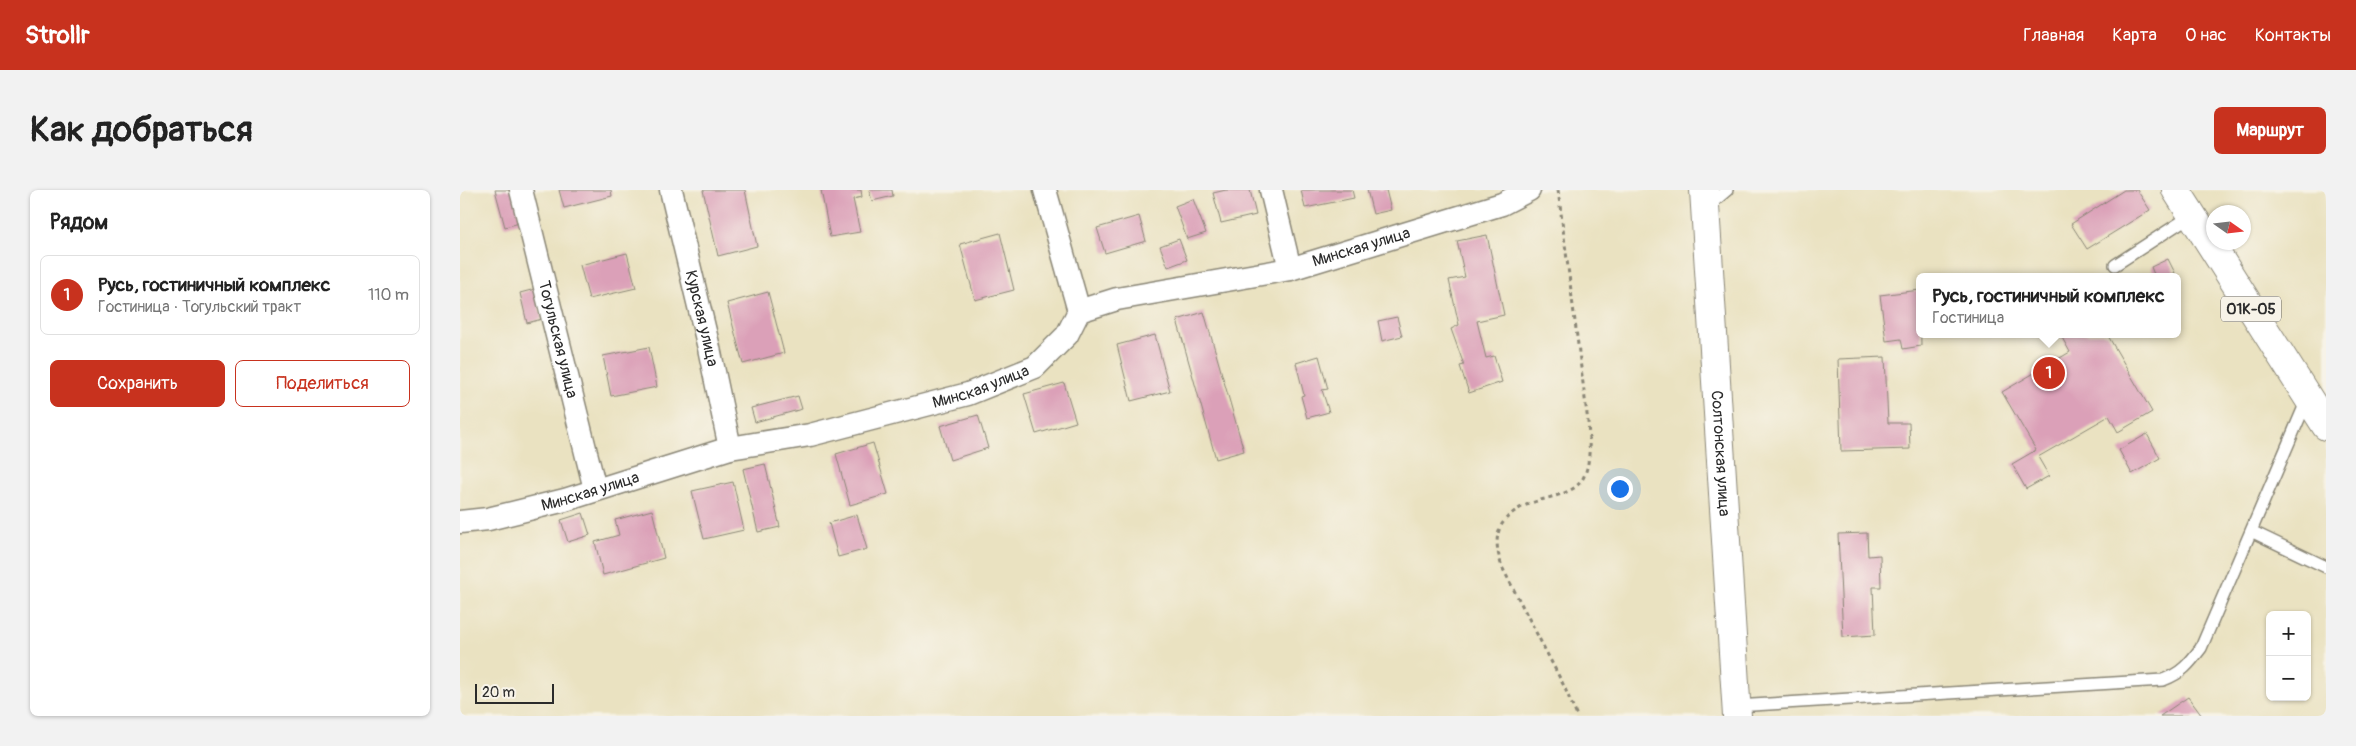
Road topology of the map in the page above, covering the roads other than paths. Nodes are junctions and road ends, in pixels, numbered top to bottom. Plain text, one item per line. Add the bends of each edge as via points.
1 (522, 190) edge
2 (671, 190) edge
3 (1046, 190) edge
4 (1271, 190) edge
5 (1529, 190) edge
6 (1727, 190) edge
7 (2178, 190) edge
8 (1487, 199) edge
9 (1705, 199) edge
10 (2192, 215) junction
11 (2115, 265) dead end
12 (1290, 269) junction
13 (1080, 310) junction
14 (2308, 398) junction
15 (2326, 426) edge
16 (730, 448) junction
17 (595, 489) junction
18 (460, 522) edge
19 (2251, 531) junction
20 (2326, 568) edge
21 (1736, 711) edge

1 - 17 street, Тогульская улица
2 - 16 street, Курская улица
3 - 13 street
4 - 12 street
5 - 8 street, Минская улица
6 - 9 lane
7 - 10 main road, 01К-05
8 - 12 street, Минская улица
9 - 21 main road, Солтонская улица
10 - 11 lane
10 - 14 main road, 01К-05
12 - 13 street, Минская улица via 1117,299
13 - 16 street, Минская улица via 1067,336 1043,361 984,388 810,435
14 - 15 main road, 01К-05
14 - 19 lane
16 - 17 street, Минская улица
17 - 18 street, Минская улица via 488,519
19 - 20 lane
19 - 21 lane via 2201,648 2186,668 2163,680

